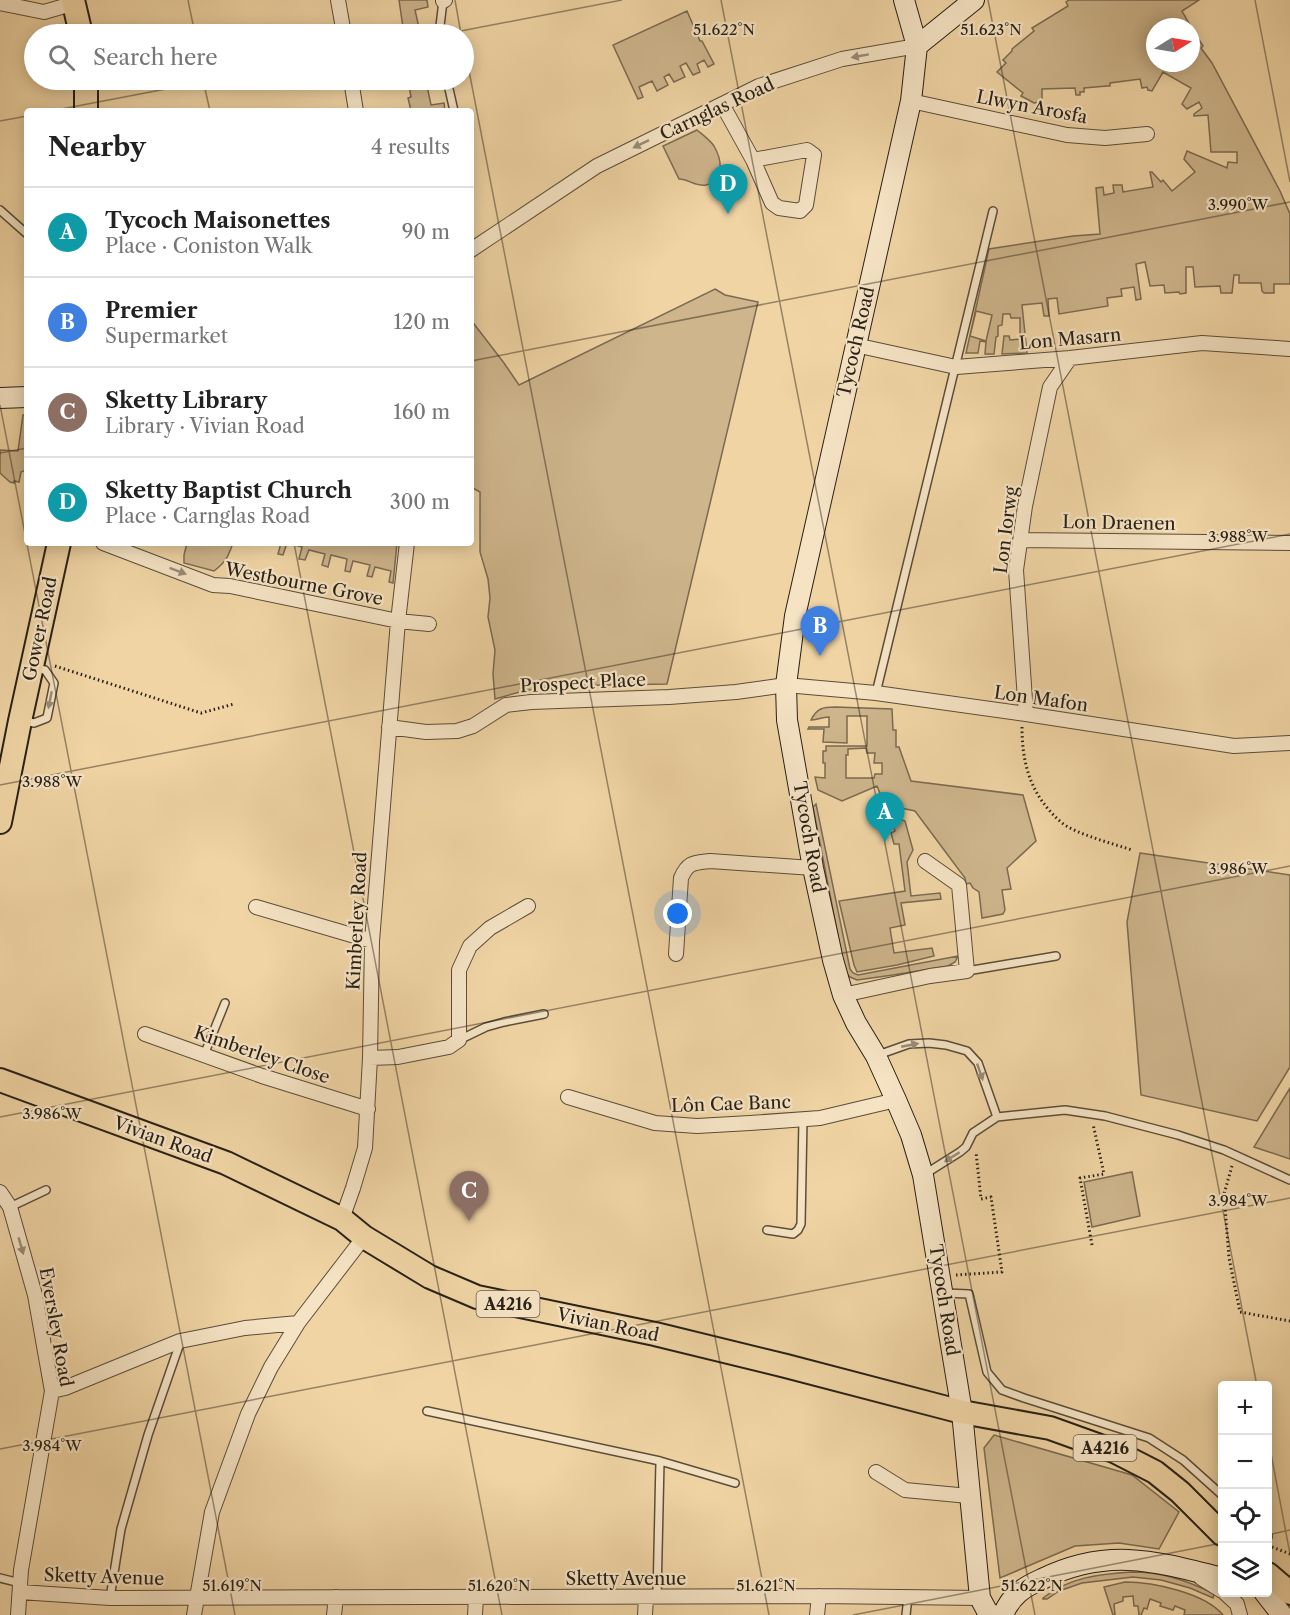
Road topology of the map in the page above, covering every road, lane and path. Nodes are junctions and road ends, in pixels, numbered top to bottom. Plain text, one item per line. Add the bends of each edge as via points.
1 (338, 0) edge
2 (444, 0) edge
3 (904, 0) edge
4 (974, 0) edge
5 (74, 2) edge
6 (0, 3) edge
7 (79, 24) edge
8 (342, 24) edge
9 (440, 24) edge
10 (917, 46) junction
11 (86, 90) edge
12 (353, 90) edge
13 (449, 90) edge
14 (910, 101) junction
15 (722, 104) junction
16 (86, 108) edge
17 (356, 108) edge
18 (453, 108) edge
19 (1147, 134) dead end
20 (753, 160) junction
21 (0, 210) edge
22 (993, 211) dead end
23 (24, 231) edge
24 (474, 248) edge
25 (855, 345) junction
26 (1290, 349) edge
27 (1071, 358) junction
28 (956, 367) junction
29 (24, 397) edge
30 (0, 398) edge
31 (1020, 540) junction
32 (1290, 543) edge
33 (58, 546) edge
34 (111, 546) edge
35 (406, 546) edge
36 (398, 621) junction
37 (429, 624) dead end
38 (33, 663) junction
39 (786, 685) junction
40 (876, 693) junction
41 (234, 704) dead end
42 (1026, 714) junction
43 (389, 727) junction
44 (1290, 744) edge
45 (4, 779) edge
46 (0, 822) edge
47 (1132, 850) dead end
48 (925, 861) dead end
49 (813, 868) junction
50 (528, 906) dead end
51 (256, 907) dead end
52 (372, 941) junction
53 (676, 954) dead end
54 (1056, 956) dead end
55 (967, 971) junction
56 (843, 995) junction
57 (225, 1003) dead end
58 (544, 1014) dead end
59 (145, 1034) dead end
60 (459, 1040) junction
61 (204, 1055) junction
62 (876, 1056) junction
63 (370, 1058) junction
64 (0, 1080) edge
65 (568, 1097) dead end
66 (896, 1100) junction
67 (368, 1109) junction
68 (1091, 1114) junction
69 (997, 1117) junction
70 (803, 1119) junction
71 (974, 1132) junction
72 (1235, 1155) junction
73 (923, 1175) junction
74 (1290, 1180) edge
75 (46, 1190) dead end
76 (0, 1192) edge
77 (10, 1207) junction
78 (342, 1219) junction
79 (767, 1230) dead end
80 (364, 1237) junction
81 (1092, 1245) dead end
82 (941, 1284) junction
83 (1290, 1321) edge
84 (298, 1323) junction
85 (180, 1341) junction
86 (52, 1391) junction
87 (427, 1411) dead end
88 (962, 1412) junction
89 (660, 1461) junction
90 (876, 1472) dead end
91 (735, 1483) dead end
92 (1218, 1491) edge
93 (969, 1496) junction
94 (1218, 1529) edge
95 (1272, 1543) edge
96 (1290, 1554) edge
97 (1185, 1568) junction
98 (1218, 1577) edge
99 (0, 1578) edge
100 (1272, 1578) edge
101 (20, 1587) junction
102 (1218, 1589) edge
103 (1272, 1590) edge
104 (1290, 1594) edge
105 (819, 1596) junction
106 (336, 1597) junction
107 (651, 1597) junction
108 (908, 1597) junction
109 (1229, 1597) edge
110 (1267, 1597) edge
111 (110, 1598) junction
112 (197, 1598) junction
113 (476, 1598) junction
114 (980, 1598) junction
115 (18, 1615) edge
116 (194, 1615) edge
117 (334, 1615) edge
118 (475, 1615) edge
119 (645, 1615) edge
120 (818, 1615) edge
121 (906, 1615) edge
122 (992, 1615) edge
123 (1004, 1615) edge
124 (1240, 1615) edge
125 (1282, 1615) edge

1 - 8 street
2 - 9 lane
3 - 10 street
4 - 10 street
5 - 6 street via 44,12
5 - 7 main road
10 - 14 street, Tycoch Road
10 -> 15 street, Carnglas Road via 842,59 759,86
11 - 16 main road
12 - 17 street
13 - 18 lane
14 - 19 street, Llwyn Arosfa via 1067,135 1105,138
14 - 25 street, Tycoch Road
15 - 20 street
15 -> 24 street, Carnglas Road via 597,166
20 - 20 street via 807,150 814,155 806,205 800,211 772,203
21 - 23 lane
22 - 28 lane
25 - 28 street, Lon Masarn
25 - 39 street, Tycoch Road via 795,616
26 - 27 street, Lon Masarn via 1202,343
27 - 28 street, Lon Masarn
27 - 31 street, Lon Iorwg via 1050,387
28 - 40 lane
29 - 30 street
31 - 32 street, Lon Draenen
31 - 42 street, Lon Iorwg via 1016,570
33 - 38 main road, Gower Road
34 -> 36 street, Westbourne Grove via 213,585
35 - 36 street, Kimberley Road
36 - 37 street, Westbourne Grove
36 - 43 street, Kimberley Road
38 - 41 path via 201,713
38 - 45 main road, Gower Road
39 - 40 street, Lon Mafon
39 - 43 street, Prospect Place via 669,697 506,705 473,726 457,731
39 - 49 street, Tycoch Road via 788,720
40 - 42 street, Lon Mafon
42 - 44 street, Lon Mafon via 1234,746
42 - 47 path via 1022,726 1025,764 1044,805 1068,827
43 - 52 street, Kimberley Road
45 - 46 main road, Gower Road
48 - 55 street via 959,885
49 - 53 street via 710,861 685,868
49 - 56 street, Tycoch Road
50 - 60 street via 490,928 470,946 459,970
51 - 52 street
52 - 63 street, Kimberley Road
54 - 55 lane
55 - 56 street
56 - 62 street, Tycoch Road
57 - 61 lane
58 - 60 lane via 486,1027
59 - 61 street, Kimberley Close
60 - 63 street via 449,1047
61 - 67 street, Kimberley Close
62 - 66 street, Tycoch Road
62 -> 69 lane via 909,1044 946,1045 967,1051 978,1063
63 - 67 street, Kimberley Road
64 - 78 main road, Vivian Road / A4216 via 226,1163
65 - 70 street, Lôn Cae Banc via 655,1124 698,1126
66 - 70 street, Lôn Cae Banc
66 - 73 street, Tycoch Road
67 - 78 street, Kimberley Road via 365,1148
68 - 69 lane via 1065,1110
68 - 72 lane via 1178,1135
68 - 81 path via 1104,1174 1080,1178
69 - 71 lane
70 - 79 lane via 801,1224 793,1234
71 -> 73 lane via 966,1147
71 - 82 path via 981,1199 991,1197 1002,1272
72 - 74 lane
72 - 83 path via 1224,1194 1229,1258 1240,1312
73 - 82 street, Tycoch Road
75 - 77 lane
76 - 77 street, Eversley Road
77 -> 86 street, Eversley Road via 35,1295
78 - 80 main road, Vivian Road / A4216
80 - 84 street
80 - 88 main road, Vivian Road / A4216 via 430,1277 477,1297 666,1337
82 - 88 street, Tycoch Road
82 - 92 lane via 969,1294 987,1372 1002,1390 1149,1437 1184,1460
84 - 85 street via 245,1328
84 - 112 street via 248,1414 212,1512
85 - 86 street
85 - 111 lane via 122,1529
86 - 101 street, Eversley Road
87 - 89 lane
88 - 93 street, Tycoch Road
88 - 94 main road, Vivian Road / A4216 via 1050,1428 1114,1451 1155,1472
89 - 91 lane
89 - 107 lane
90 - 93 street via 905,1490
93 - 114 street, Tycoch Road
95 - 96 path
97 - 98 street
97 - 102 street
97 - 123 street via 1128,1559 1074,1566 1025,1587 1010,1600
99 - 101 lane
100 - 104 main road
101 - 111 street, Sketty Avenue
101 - 115 street, Eversley Road
103 - 104 main road
105 - 107 street, Sketty Avenue
105 - 108 street, Sketty Avenue
105 - 120 street
106 - 112 street, Sketty Avenue
106 - 113 street, Sketty Avenue
106 - 117 street
107 - 113 street, Sketty Avenue
107 - 119 street
108 - 114 street, Sketty Avenue
108 - 121 lane
109 - 124 street via 1237,1604
110 - 125 street
111 - 112 street, Sketty Avenue
112 - 116 street
113 - 118 street
114 - 122 street, Tycoch Road

